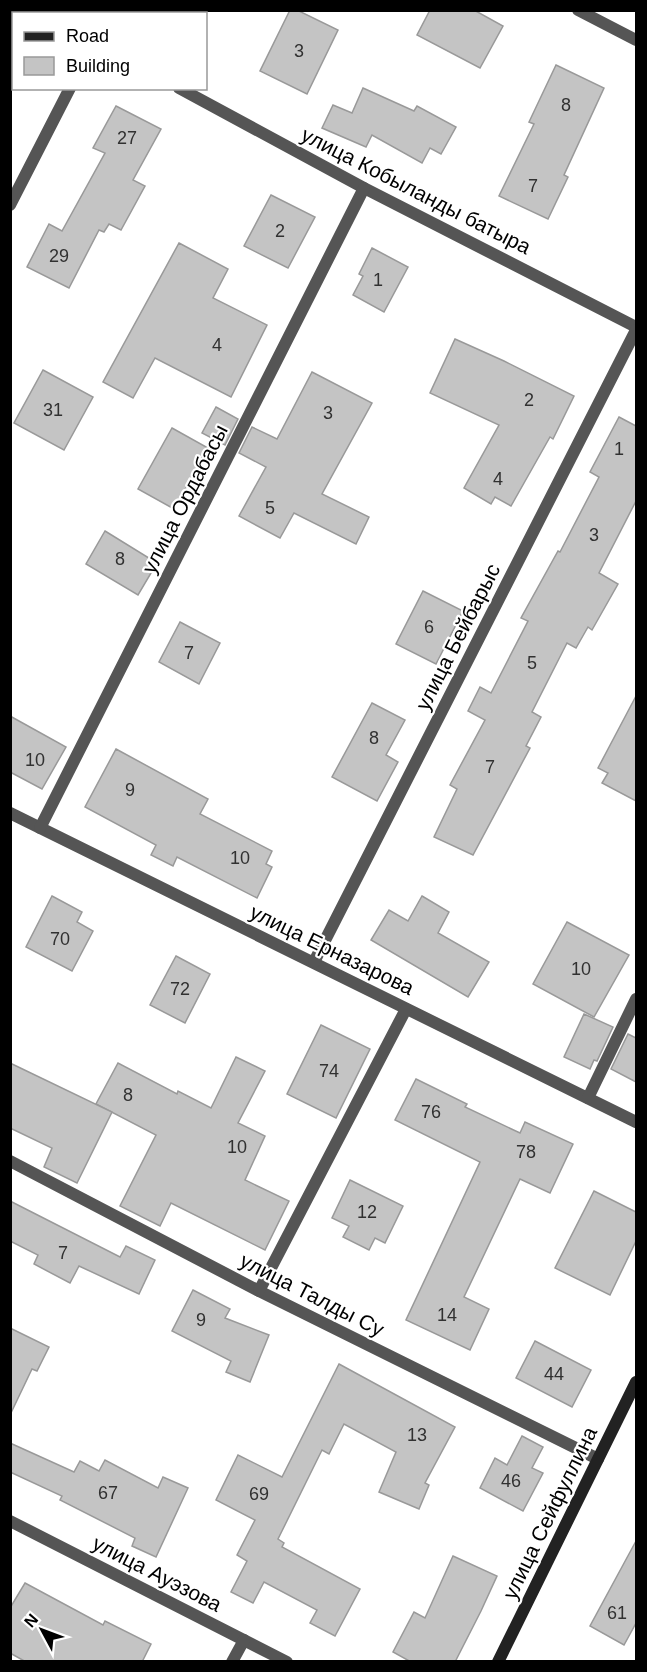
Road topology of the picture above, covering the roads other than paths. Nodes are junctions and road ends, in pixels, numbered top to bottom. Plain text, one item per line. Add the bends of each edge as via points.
1 (578, 10) edge
2 (636, 40) edge
3 (69, 90) edge
4 (183, 90) edge
5 (364, 188) junction
6 (10, 205) edge
7 (636, 328) edge
8 (10, 813) edge
9 (40, 828) junction
10 (314, 962) junction
11 (636, 999) edge
12 (406, 1009) junction
13 (588, 1098) junction
14 (636, 1122) edge
15 (10, 1161) edge
16 (260, 1291) junction
17 (636, 1382) edge
18 (598, 1459) junction
19 (10, 1521) edge
20 (244, 1640) junction
21 (232, 1662) edge
22 (287, 1662) edge
23 (498, 1662) edge

1 - 2 street
3 - 6 street
4 - 5 street, улица Кобыланды батыра
5 - 7 street, улица Кобыланды батыра
5 - 9 street, улица Ордабасы
7 - 10 street, улица Бейбарыс
8 - 9 street, улица Ерназарова
9 - 10 street, улица Ерназарова
10 - 12 street, улица Ерназарова
11 - 13 street
12 - 13 street, улица Ерназарова
12 - 16 street
13 - 14 street, улица Ерназарова
15 - 16 street, улица Талды Су
16 - 18 street, улица Талды Су
17 - 18 main road, улица Сейфуллина
18 - 23 main road, улица Сейфуллина
19 - 20 street, улица Ауэзова
20 - 21 street
20 - 22 street, улица Ауэзова

